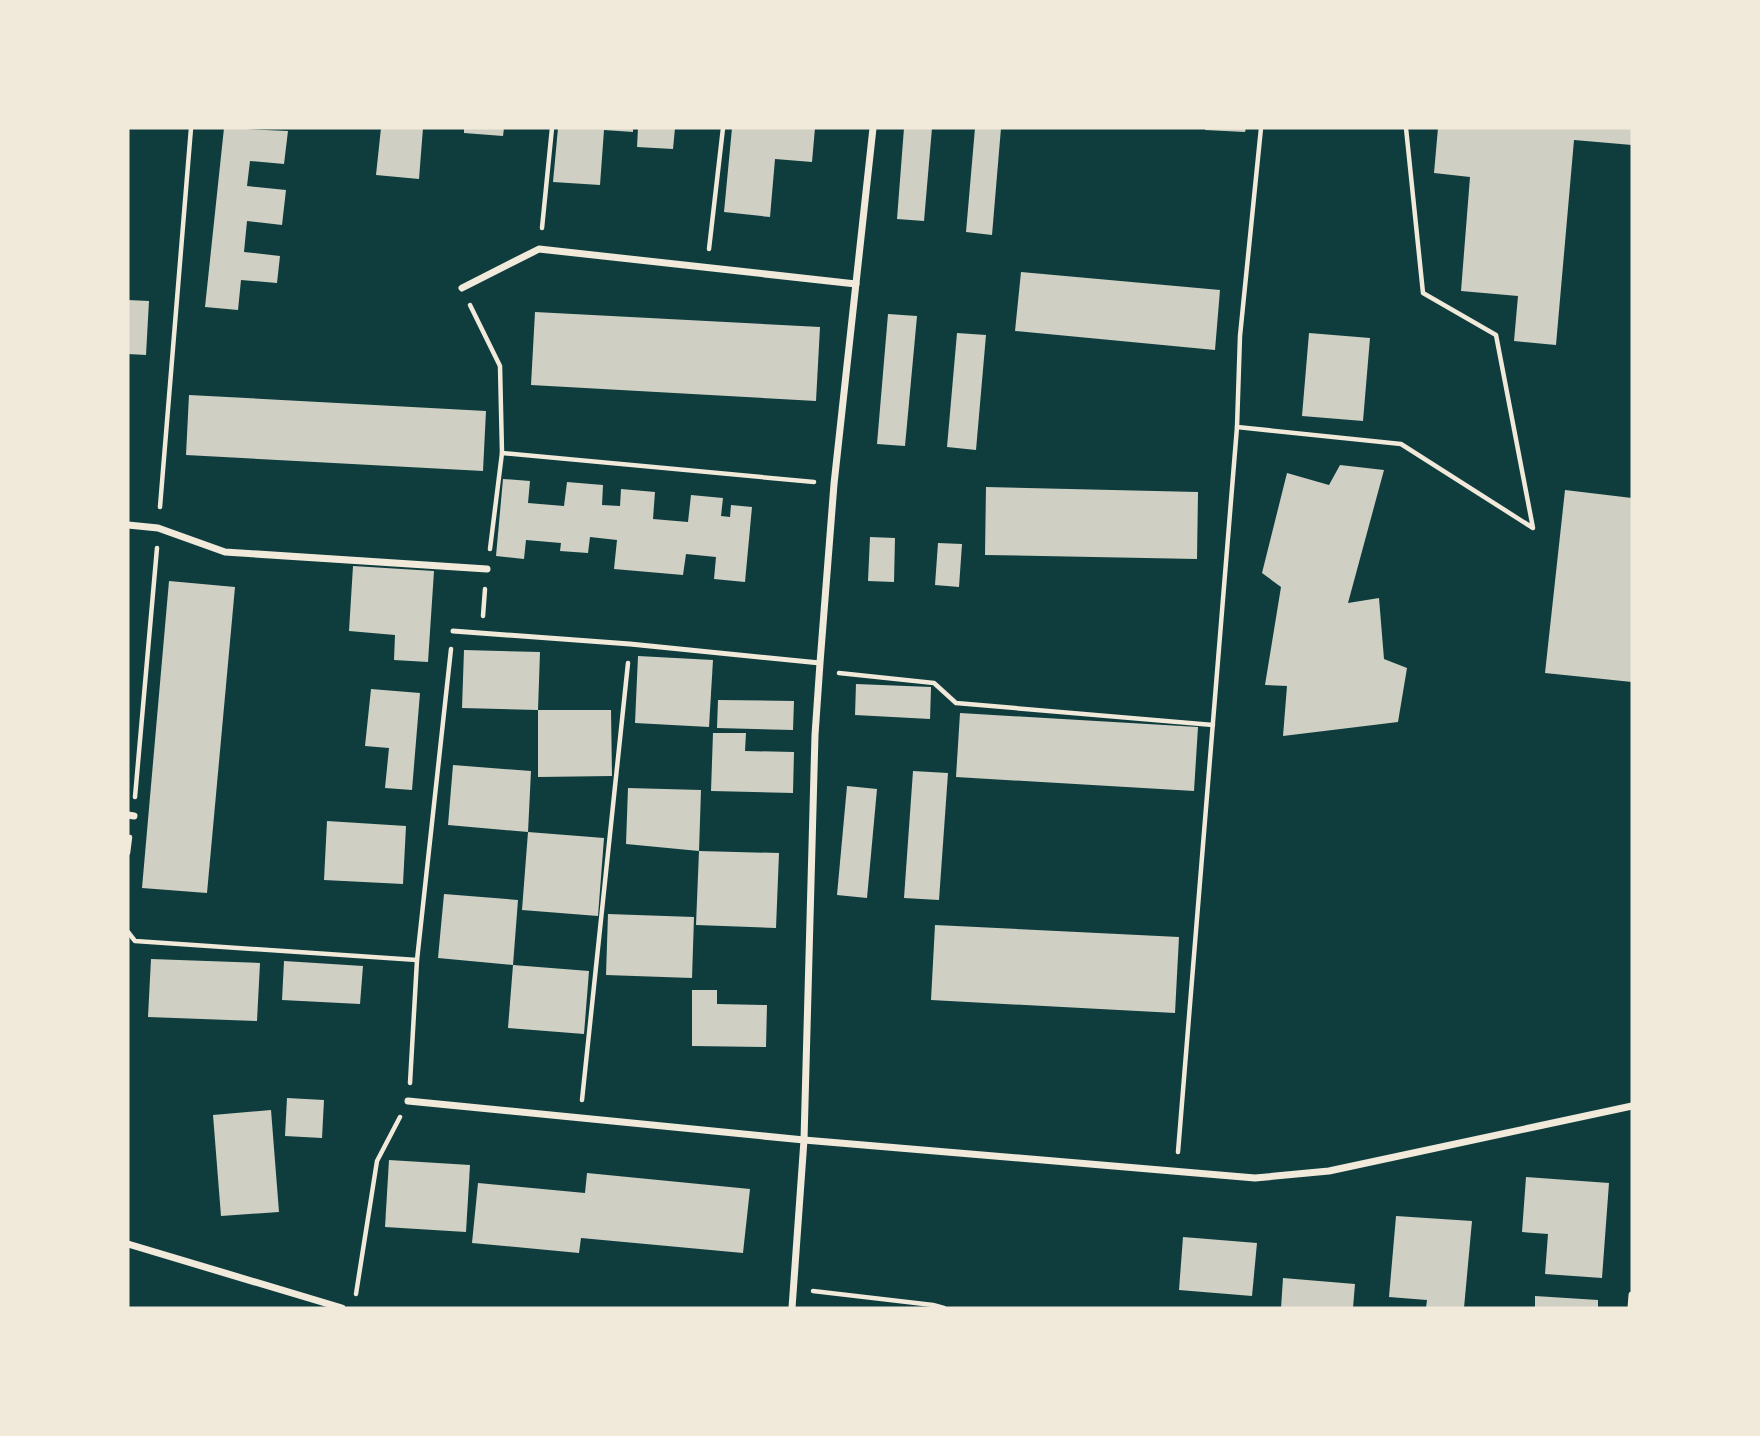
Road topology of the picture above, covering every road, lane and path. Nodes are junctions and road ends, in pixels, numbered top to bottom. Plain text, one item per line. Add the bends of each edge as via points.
1 (191, 128) edge
2 (552, 128) edge
3 (723, 128) edge
4 (873, 128) edge
5 (1261, 128) edge
6 (1406, 128) edge
7 (540, 249) junction
8 (707, 267) junction
9 (856, 284) junction
10 (462, 288) joint
11 (1237, 427) junction
12 (502, 453) junction
13 (834, 484) junction
14 (128, 525) edge
15 (158, 528) junction
16 (487, 569) junction
17 (453, 632) joint
18 (481, 634) junction
19 (630, 644) junction
20 (820, 663) junction
21 (1213, 725) junction
22 (131, 816) edge
23 (128, 853) edge
24 (128, 932) edge
25 (417, 960) junction
26 (408, 1101) junction
27 (1632, 1107) edge
28 (580, 1118) junction
29 (804, 1140) junction
30 (1177, 1170) junction
31 (128, 1244) edge
32 (795, 1289) junction
33 (356, 1295) dead end
34 (1632, 1295) edge
35 (342, 1308) edge
36 (792, 1308) edge
37 (944, 1308) edge
38 (1631, 1308) edge

1 - 15 path
2 - 7 path
3 - 8 path
4 - 9 street
5 - 11 path via 1240,336
6 - 11 path via 1423,293 1496,335 1533,528 1401,443
7 - 8 street
7 - 10 street
8 - 9 street
9 - 13 street
10 - 12 path via 500,366
11 - 21 path
12 - 13 path
12 - 16 path
13 - 20 street
14 - 15 street
15 - 16 street via 225,552
15 - 22 path
16 - 18 path
17 - 18 lane
17 - 25 path
18 - 19 lane
19 - 20 lane
19 - 28 path
20 - 21 path via 843,675 934,684 956,704
20 - 29 street
21 - 30 path
22 - 23 path
24 - 25 path via 135,941
25 - 26 path
26 - 28 street
26 - 33 path via 377,1161
27 - 30 street via 1329,1171 1255,1178
28 - 29 street
29 - 30 street
29 - 32 street
31 - 35 street
32 - 36 street
32 - 37 path
34 - 38 street

